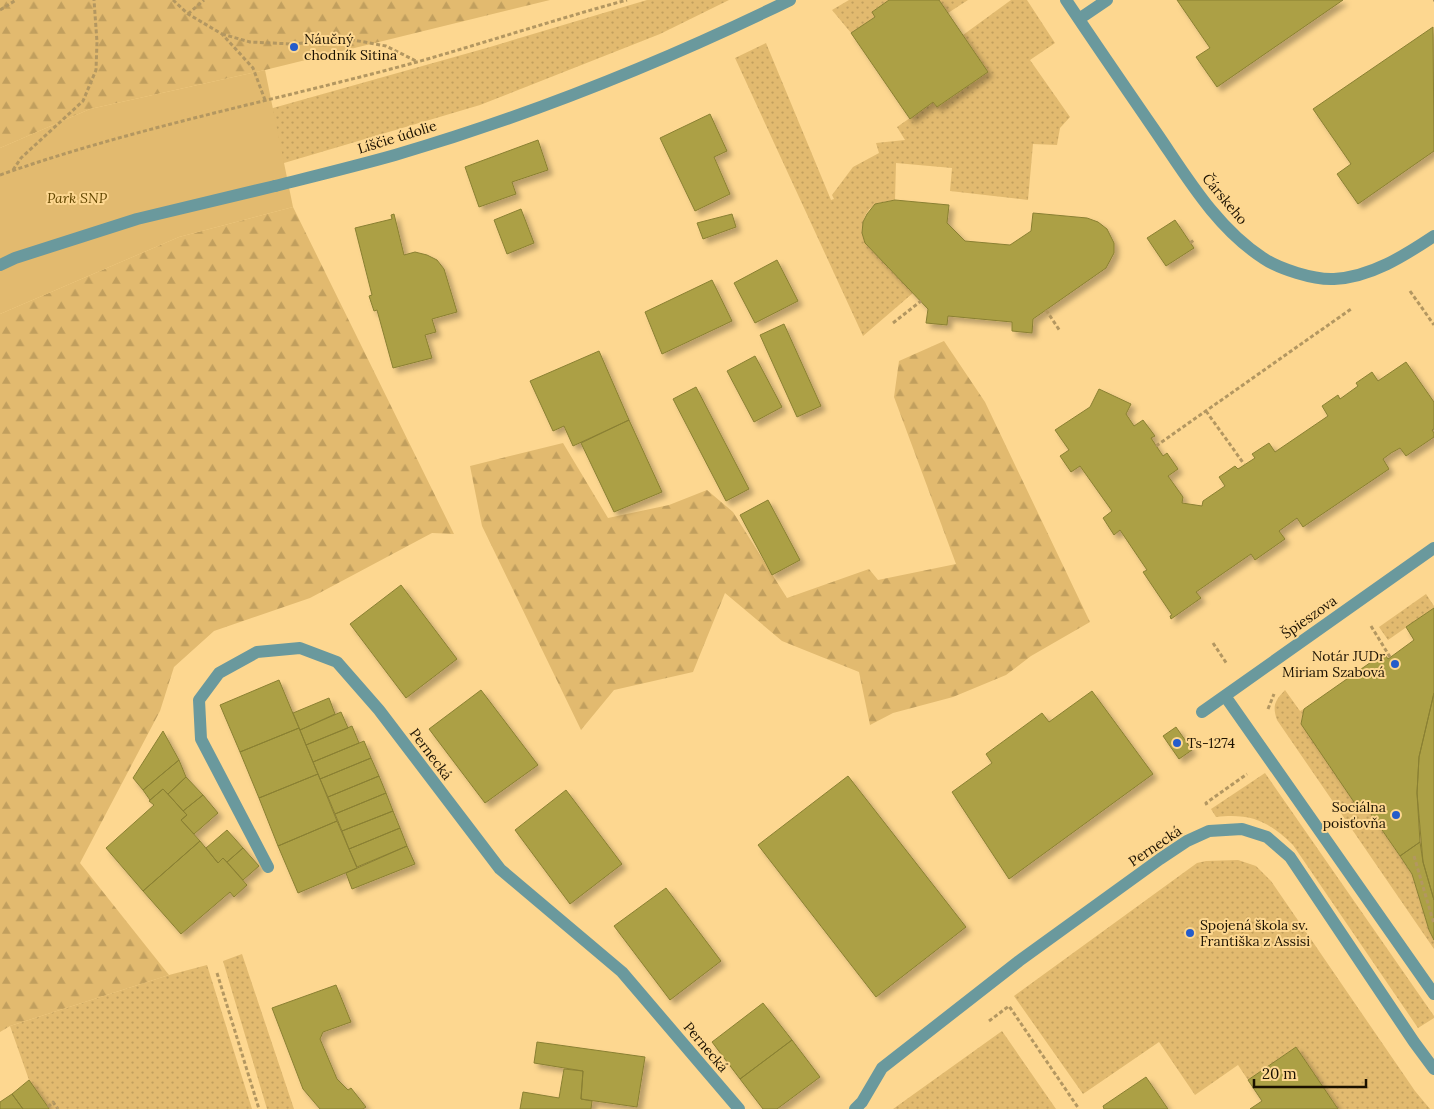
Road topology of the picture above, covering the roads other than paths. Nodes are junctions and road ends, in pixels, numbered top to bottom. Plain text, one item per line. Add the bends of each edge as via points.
1 (790, 0) edge
2 (1066, 0) edge
3 (1107, 0) edge
4 (1079, 19) junction
5 (1434, 236) edge
6 (0, 265) edge
7 (1434, 548) edge
8 (1225, 696) junction
9 (1202, 712) dead end
10 (268, 867) dead end
11 (1434, 994) edge
12 (1434, 1069) edge
13 (739, 1109) edge
14 (855, 1109) edge

1 - 6 street, Líščie údolie via 617,78 524,113 396,154 137,219
2 - 4 street, Čárskeho
3 - 4 street
4 - 5 street, Čárskeho via 1202,198 1230,232 1264,259 1303,275 1333,279 1361,276
7 - 8 street, Špieszova
8 - 9 street, Špieszova
8 - 11 street
10 - 13 street, Pernecká via 201,739 199,700 219,673 258,652 300,648 337,662 379,710 500,869 622,972
12 - 14 street, Pernecká via 1290,857 1267,837 1242,829 1209,831 1180,846 1019,961 882,1068

